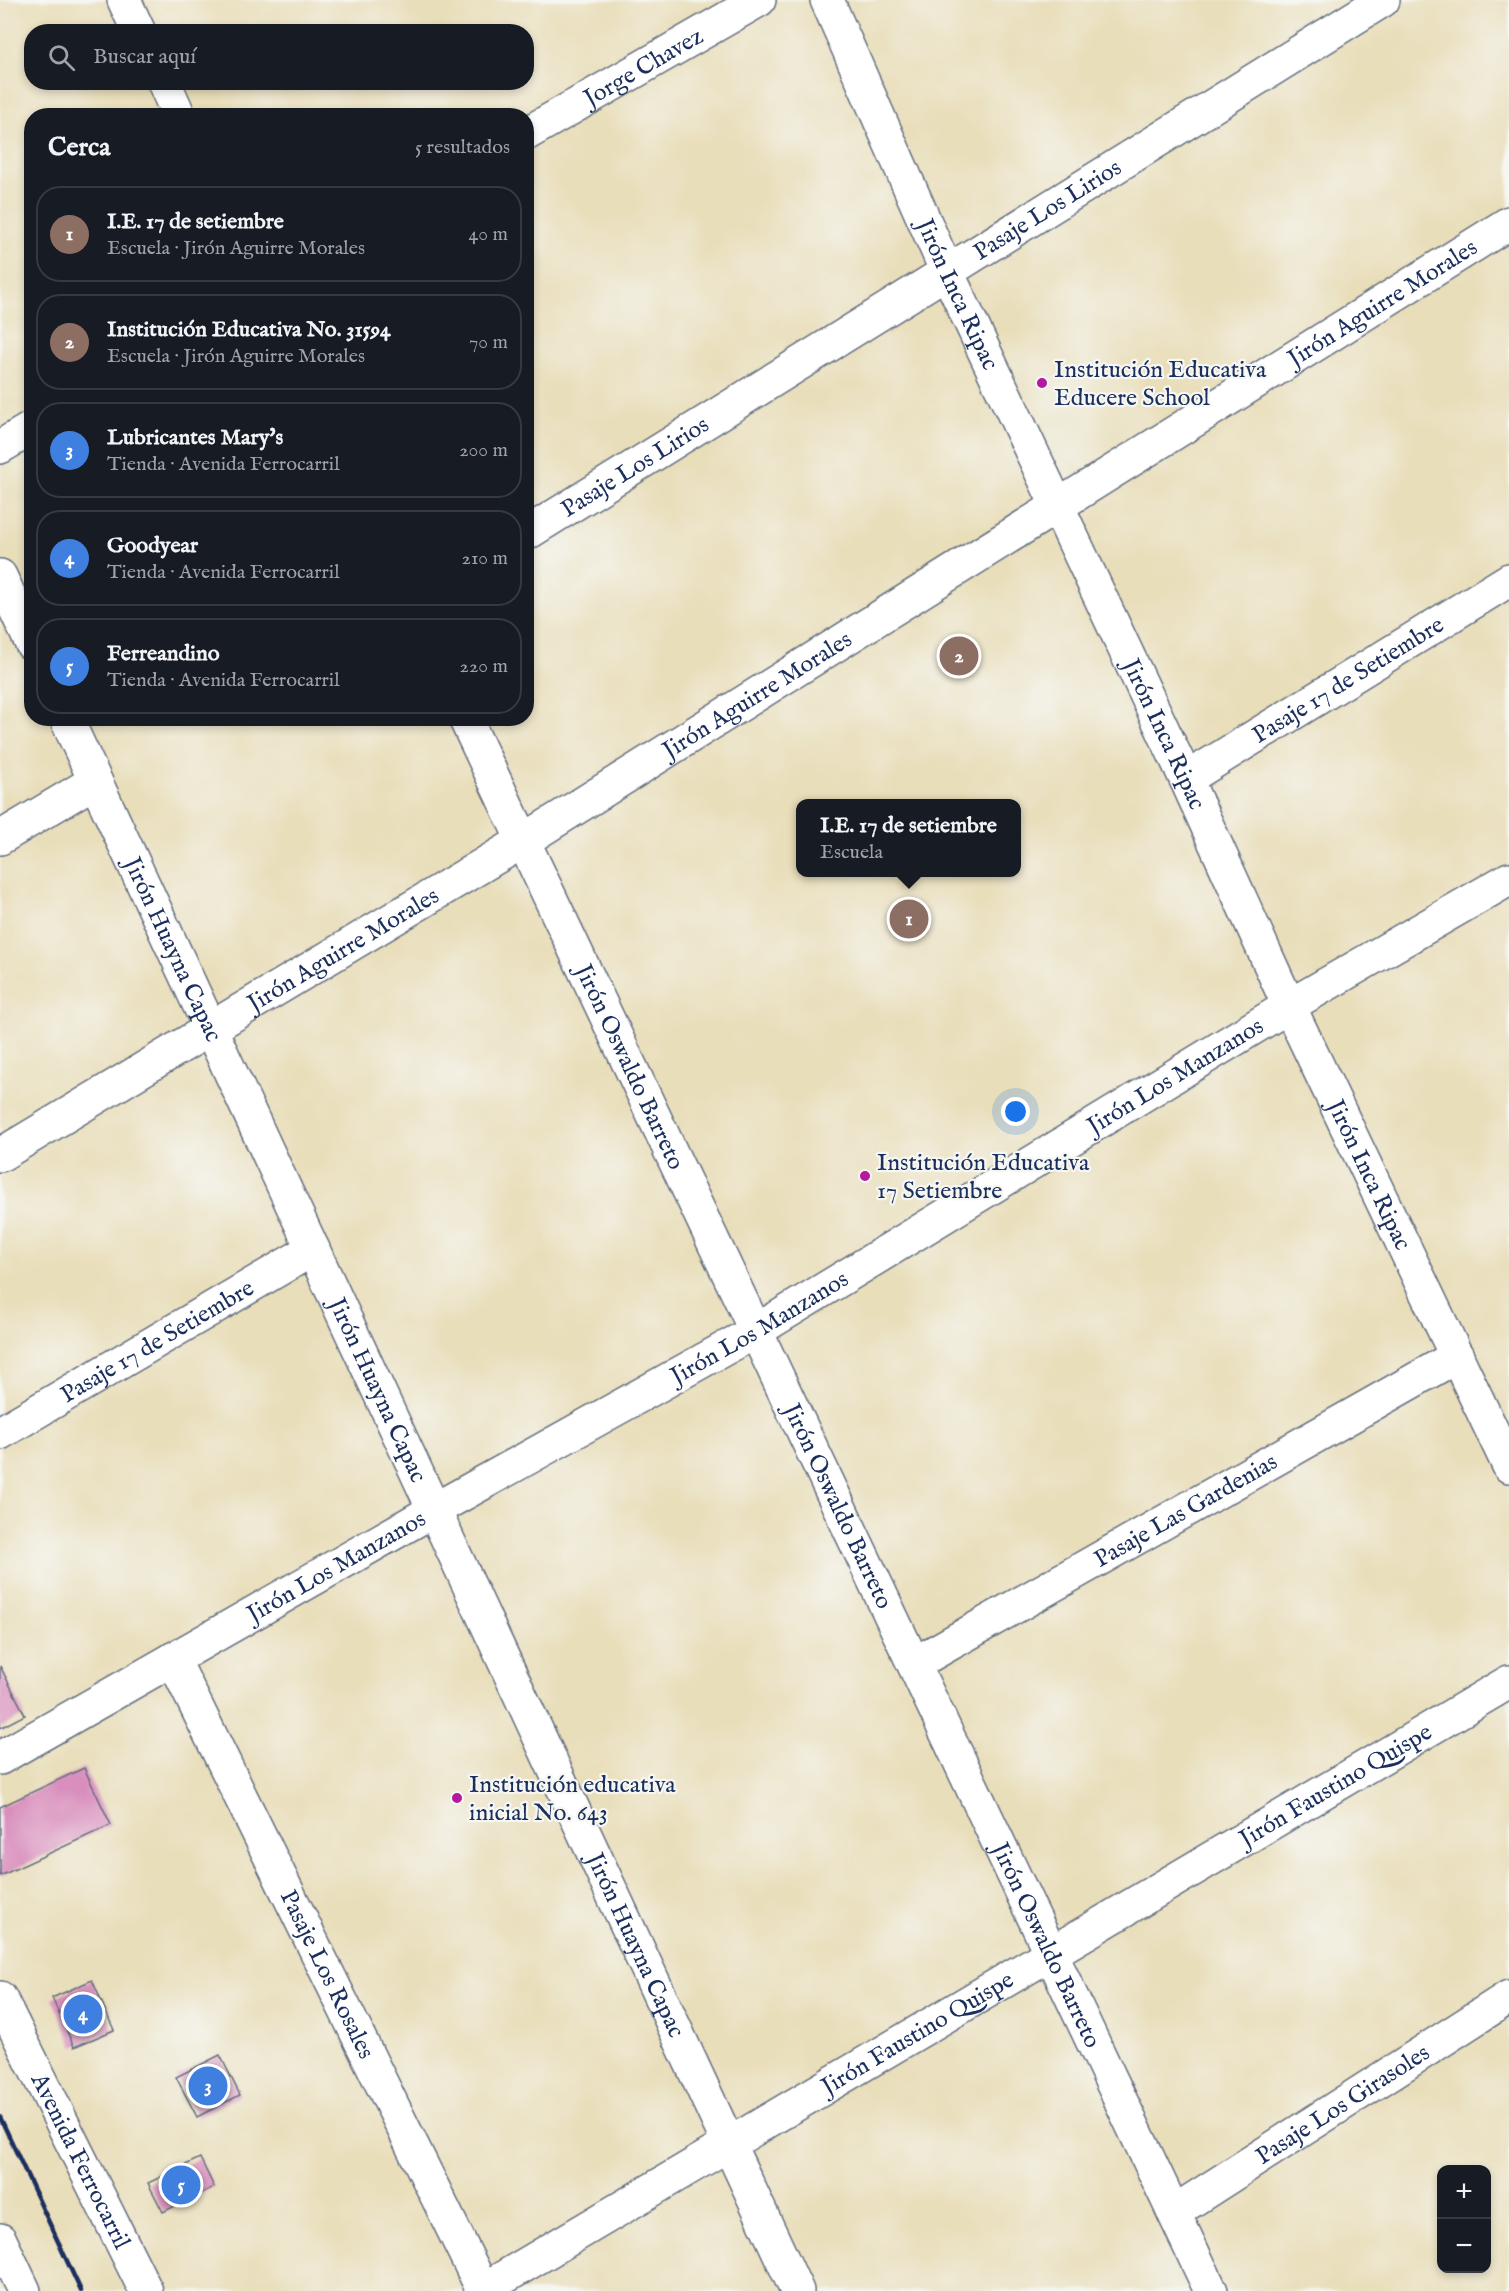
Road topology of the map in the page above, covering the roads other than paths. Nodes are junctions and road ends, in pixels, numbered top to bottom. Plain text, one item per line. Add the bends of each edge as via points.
1 (759, 0) edge
2 (827, 0) edge
3 (1383, 0) edge
4 (168, 90) edge
5 (175, 108) edge
6 (534, 129) edge
7 (1509, 223) edge
8 (947, 272) junction
9 (24, 433) edge
10 (0, 447) edge
11 (1057, 506) junction
12 (534, 529) edge
13 (0, 576) edge
14 (1509, 579) edge
15 (24, 627) edge
16 (70, 726) edge
17 (469, 726) edge
18 (1186, 779) junction
19 (95, 781) junction
20 (0, 838) edge
21 (523, 841) junction
22 (1509, 879) edge
23 (1289, 1006) junction
24 (210, 1029) junction
25 (0, 1155) edge
26 (312, 1249) junction
27 (756, 1331) junction
28 (1457, 1356) junction
29 (0, 1433) edge
30 (1509, 1466) edge
31 (434, 1510) junction
32 (173, 1659) junction
33 (914, 1664) junction
34 (1509, 1682) edge
35 (0, 1758) edge
36 (1051, 1953) junction
37 (1509, 1996) edge
38 (0, 1998) edge
39 (729, 2144) junction
40 (1174, 2212) junction
41 (0, 2240) edge
42 (482, 2290) edge
43 (24, 2291) edge
44 (146, 2291) edge
45 (797, 2291) edge
46 (1211, 2291) edge

1 - 6 street, Jorge Chavez
2 - 8 street, Jirón Inca Ripac
3 - 8 street, Pasaje Los Lirios
4 - 5 street
7 - 11 street, Jirón Aguirre Morales
8 - 11 street, Jirón Inca Ripac
8 - 12 street, Pasaje Los Lirios
9 - 10 street
11 - 18 street, Jirón Inca Ripac
11 - 21 street, Jirón Aguirre Morales
13 - 15 street
14 - 18 street, Pasaje 17 de Setiembre
16 - 19 street, Jirón Huayna Capac
17 - 21 street, Jirón Oswaldo Barreto
18 - 23 street, Jirón Inca Ripac
19 - 20 street
19 - 24 street, Jirón Huayna Capac
21 - 24 street, Jirón Aguirre Morales
21 - 27 street, Jirón Oswaldo Barreto
22 - 23 street, Jirón Los Manzanos
23 - 27 street, Jirón Los Manzanos
23 - 28 street, Jirón Inca Ripac
24 - 25 street, Jirón Aguirre Morales
24 - 26 street, Jirón Huayna Capac
26 - 29 street, Pasaje 17 de Setiembre
26 - 31 street, Jirón Huayna Capac
27 - 31 street, Jirón Los Manzanos
27 - 33 street, Jirón Oswaldo Barreto
28 - 30 street, Jirón Inca Ripac
28 - 33 street, Pasaje Las Gardenias
31 - 32 street, Jirón Los Manzanos
31 - 39 street, Jirón Huayna Capac
32 - 35 street, Jirón Los Manzanos
32 - 42 street, Pasaje Los Rosales
33 - 36 street, Jirón Oswaldo Barreto
34 - 36 street, Jirón Faustino Quispe
36 - 39 street, Jirón Faustino Quispe
36 - 40 street, Jirón Oswaldo Barreto
37 - 40 street, Pasaje Los Girasoles
38 - 44 street, Avenida Ferrocarril
39 - 42 street, Jirón Faustino Quispe
39 - 45 street, Jirón Huayna Capac
40 - 46 street, Jirón Oswaldo Barreto
41 - 43 street

